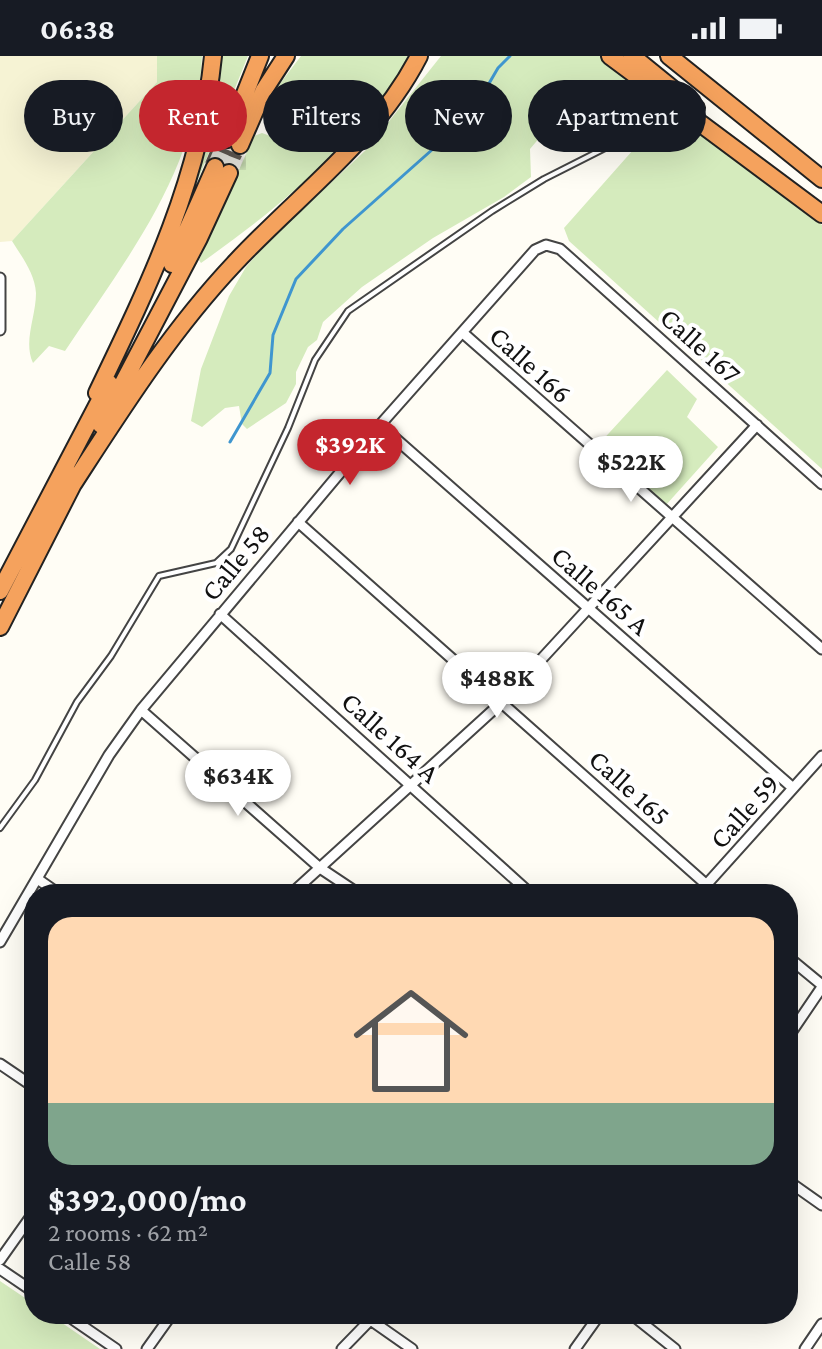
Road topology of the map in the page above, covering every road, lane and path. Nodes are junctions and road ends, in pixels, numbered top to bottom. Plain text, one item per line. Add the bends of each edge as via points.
1 (213, 56) edge
2 (260, 56) edge
3 (286, 56) edge
4 (419, 56) edge
5 (610, 56) edge
6 (632, 56) edge
7 (669, 56) edge
8 (641, 80) edge
9 (706, 128) edge
10 (597, 152) edge
11 (222, 170) tunnel mouth
12 (822, 179) edge
13 (822, 207) edge
14 (822, 214) edge
15 (546, 245) joint
16 (0, 278) edge
17 (0, 330) edge
18 (463, 333) junction
19 (380, 425) junction
20 (757, 425) junction
21 (66, 481) junction
22 (822, 484) edge
23 (670, 517) junction
24 (298, 522) junction
25 (28, 572) junction
26 (0, 588) edge
27 (586, 607) junction
28 (220, 614) junction
29 (0, 627) edge
30 (0, 637) edge
31 (822, 649) edge
32 (502, 702) junction
33 (141, 710) junction
34 (822, 756) edge
35 (414, 786) junction
36 (793, 788) junction
37 (0, 828) edge
38 (320, 868) junction
39 (39, 880) junction
40 (36, 884) edge
41 (45, 884) edge
42 (302, 884) edge
43 (344, 884) edge
44 (520, 884) edge
45 (706, 884) edge
46 (708, 884) edge
47 (24, 904) edge
48 (0, 942) edge
49 (798, 966) edge
50 (822, 986) edge
51 (798, 1022) edge
52 (0, 1064) edge
53 (24, 1080) edge
54 (798, 1188) edge
55 (822, 1205) edge
56 (24, 1226) edge
57 (0, 1260) edge
58 (0, 1269) edge
59 (24, 1285) edge
60 (80, 1324) edge
61 (165, 1324) edge
62 (362, 1324) edge
63 (379, 1324) edge
64 (593, 1324) edge
65 (644, 1324) edge
66 (822, 1324) edge
67 (116, 1349) edge
68 (147, 1349) edge
69 (342, 1349) edge
70 (412, 1349) edge
71 (575, 1349) edge
72 (675, 1349) edge
73 (805, 1349) edge

1 - 21 highway via 203,128 176,221
2 - 3 highway via 233,142
4 - 21 highway via 375,122 234,263 184,321
5 - 8 highway
6 - 13 highway
7 - 12 highway
9 - 14 highway
10 - 37 lane via 492,211 348,311 315,360 231,549 216,563 159,576
11 - 21 highway
15 - 18 street, Calle 58 via 535,250
15 - 20 street, Calle 167 via 560,249
16 - 17 street
18 - 19 street, Calle 58
18 - 23 street, Calle 166
19 - 24 street, Calle 58
19 - 27 street, Calle 165 A
20 - 22 street, Calle 167
20 - 23 street
21 - 25 highway
21 - 26 highway
23 - 27 street
23 - 31 street, Calle 166
24 - 28 street, Calle 58
24 - 32 street, Calle 165
25 - 29 highway
25 - 30 highway
27 - 32 street
27 - 36 street, Calle 165 A
28 - 33 street, Calle 58
28 - 35 street, Calle 164 A
32 - 35 street
32 - 45 street, Calle 165
33 - 38 street
33 - 39 street, Calle 58 via 109,755
34 - 36 street, Calle 59
35 - 38 street
35 - 44 street, Calle 164 A
36 - 46 street, Calle 59
38 - 42 street
38 - 43 street
39 - 40 street, Calle 58
39 - 41 street
47 - 48 street, Calle 58
49 - 50 street
50 - 51 street
52 - 53 street
54 - 55 street
56 - 57 street
58 - 59 street
60 - 67 street
61 - 68 street
62 - 69 street
63 - 70 street
64 - 71 street
65 - 72 street
66 - 73 street

